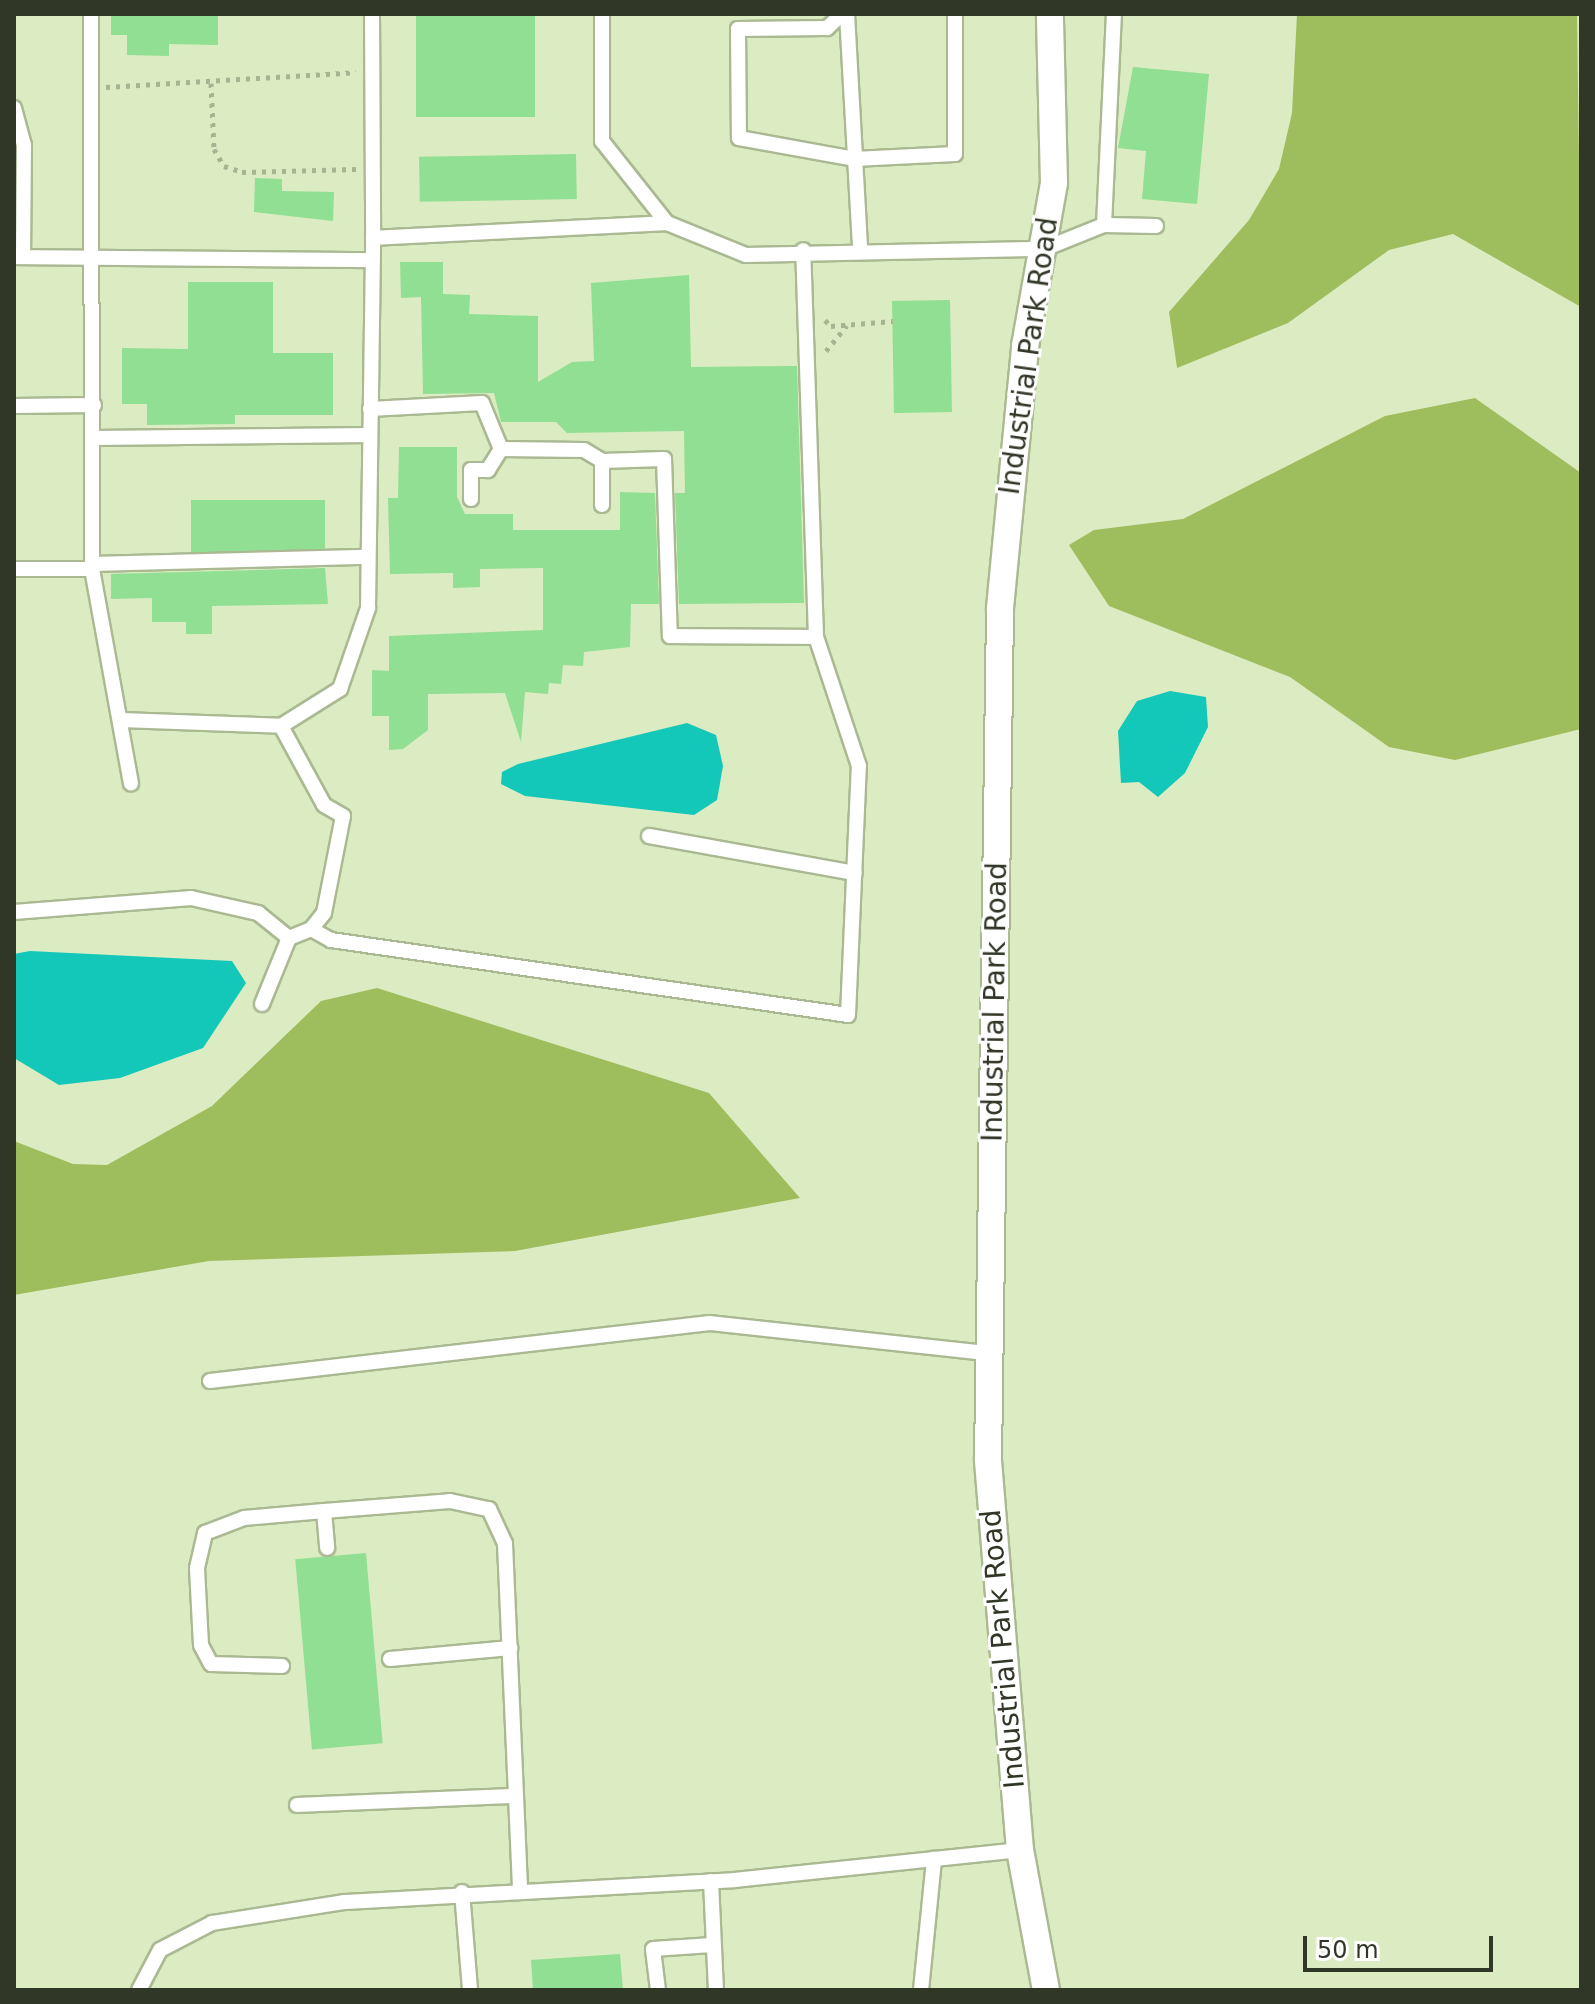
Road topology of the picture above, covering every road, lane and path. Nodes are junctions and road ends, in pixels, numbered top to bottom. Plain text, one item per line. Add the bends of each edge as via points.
1 (91, 14) edge
2 (372, 14) edge
3 (602, 14) edge
4 (845, 14) edge
5 (955, 14) edge
6 (1050, 14) edge
7 (1114, 14) edge
8 (372, 69) junction
9 (211, 83) junction
10 (92, 88) junction
11 (14, 108) edge
12 (854, 159) junction
13 (372, 169) junction
14 (667, 223) junction
15 (1104, 225) junction
16 (1156, 226) dead end
17 (373, 238) junction
18 (1044, 249) junction
19 (803, 250) junction
20 (860, 250) junction
21 (19, 257) edge
22 (372, 260) junction
23 (96, 262) junction
24 (805, 300) junction
25 (893, 321) dead end
26 (94, 405) junction
27 (14, 406) edge
28 (370, 409) junction
29 (370, 435) junction
30 (94, 438) junction
31 (501, 449) junction
32 (602, 461) junction
33 (471, 499) dead end
34 (602, 505) dead end
35 (368, 557) junction
36 (92, 566) junction
37 (14, 569) edge
38 (816, 637) junction
39 (121, 720) junction
40 (281, 726) junction
41 (131, 783) dead end
42 (649, 836) dead end
43 (855, 873) junction
44 (14, 912) edge
45 (311, 929) junction
46 (289, 938) junction
47 (262, 1004) dead end
48 (988, 1353) junction
49 (210, 1381) dead end
50 (324, 1511) junction
51 (327, 1548) dead end
52 (510, 1648) junction
53 (390, 1659) dead end
54 (282, 1666) dead end
55 (516, 1796) junction
56 (297, 1805) dead end
57 (1020, 1850) junction
58 (934, 1859) junction
59 (711, 1881) junction
60 (520, 1889) junction
61 (462, 1892) junction
62 (712, 1945) junction
63 (139, 1990) edge
64 (470, 1990) edge
65 (658, 1990) edge
66 (716, 1990) edge
67 (921, 1990) edge
68 (1046, 1990) edge

1 - 10 lane
2 - 8 lane
3 - 14 lane via 602,141
4 - 12 lane
4 - 12 lane via 827,28 738,29 739,138
5 - 12 lane via 955,154
6 - 18 street, Industrial Park Road via 1054,183
7 - 15 lane
8 - 9 path
8 - 13 lane
9 - 10 path
9 - 13 path via 214,149 224,166 242,172
10 - 23 lane
11 - 21 lane via 24,145
12 - 20 lane
13 - 17 lane
14 - 17 lane
14 - 19 lane via 746,255
15 - 16 lane
15 - 18 lane
17 - 22 lane
18 - 20 lane
18 - 48 street, Industrial Park Road via 1011,459 1000,608
19 - 20 lane
19 - 24 lane
21 - 23 lane
22 - 23 lane
22 - 28 lane
23 - 26 lane
24 - 25 path via 831,326
24 - 38 lane
26 - 27 lane
26 - 30 lane
28 - 29 lane
28 - 31 lane via 482,403
29 - 30 lane
29 - 35 lane
30 - 36 lane
31 - 32 lane via 584,450
31 - 33 lane via 488,470 471,470
32 - 34 lane
32 - 38 lane via 664,459 670,636
35 - 36 lane
35 - 40 lane via 368,608 340,689
36 - 37 lane
36 - 39 lane
38 - 43 lane via 859,766
39 - 40 lane
39 - 41 lane
40 - 45 lane via 324,805 343,816 324,913
42 - 43 lane
43 - 45 lane via 848,1015 331,940
44 - 46 lane via 191,898 258,913
45 - 46 lane
46 - 47 lane
48 - 49 lane via 710,1323
48 - 57 street, Industrial Park Road via 988,1460
50 - 51 lane
50 - 52 lane via 450,1501 489,1509 505,1544
50 - 54 lane via 244,1518 205,1533 197,1568 201,1645 211,1664
52 - 53 lane
52 - 55 lane
55 - 56 lane
55 - 60 lane
57 - 58 lane
57 - 68 street, Industrial Park Road
58 - 59 lane
58 - 67 lane
59 - 60 lane
59 - 62 lane
60 - 61 lane
61 - 63 lane via 212,1923 160,1950
61 - 64 lane
62 - 65 lane via 653,1949
62 - 66 lane

